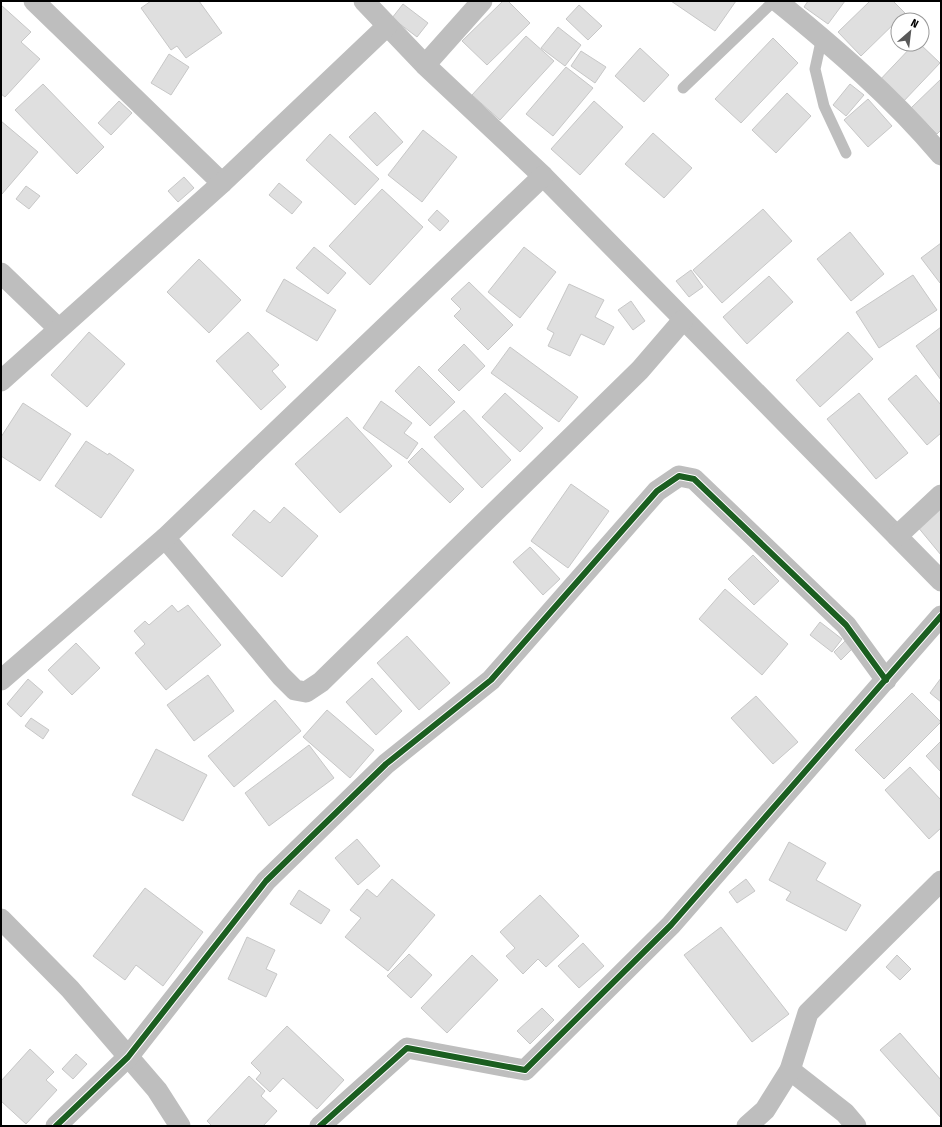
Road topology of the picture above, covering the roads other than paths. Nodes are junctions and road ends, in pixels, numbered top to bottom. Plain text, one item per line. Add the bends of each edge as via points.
1 (34, 1) edge
2 (364, 1) edge
3 (482, 1) edge
4 (776, 1) edge
5 (387, 26) junction
6 (822, 37) junction
7 (425, 65) junction
8 (683, 88) dead end
9 (846, 152) dead end
10 (941, 155) edge
11 (543, 176) junction
12 (222, 183) junction
13 (1, 273) edge
14 (683, 320) junction
15 (58, 328) junction
16 (1, 381) edge
17 (941, 495) edge
18 (897, 536) junction
19 (165, 538) junction
20 (941, 581) edge
21 (941, 616) edge
22 (1, 680) edge
23 (886, 680) junction
24 (941, 881) edge
25 (1, 919) edge
26 (128, 1057) junction
27 (790, 1070) junction
28 (56, 1126) edge
29 (180, 1126) edge
30 (320, 1126) edge
31 (747, 1126) edge
32 (856, 1126) edge

1 - 12 street
2 - 5 street
3 - 7 street
4 - 6 street
4 - 8 lane
5 - 7 street
5 - 12 street
6 - 9 lane via 815,69 824,106
6 - 10 street via 918,127
7 - 11 street
11 - 14 street
11 - 19 street
12 - 15 street
13 - 15 street
14 - 18 street
14 - 19 street via 640,370 321,682 306,692 295,690 281,676
15 - 16 street
17 - 18 street
18 - 20 street
19 - 22 street
21 - 23 street
23 - 26 street via 846,625 694,479 679,476 657,491 491,680 386,764 266,881
23 - 30 street via 671,926 525,1070 407,1048
24 - 27 street via 808,1013
25 - 26 street via 70,989
26 - 28 street
26 - 29 street via 157,1090
27 - 31 street via 765,1110
27 - 32 street via 845,1113

